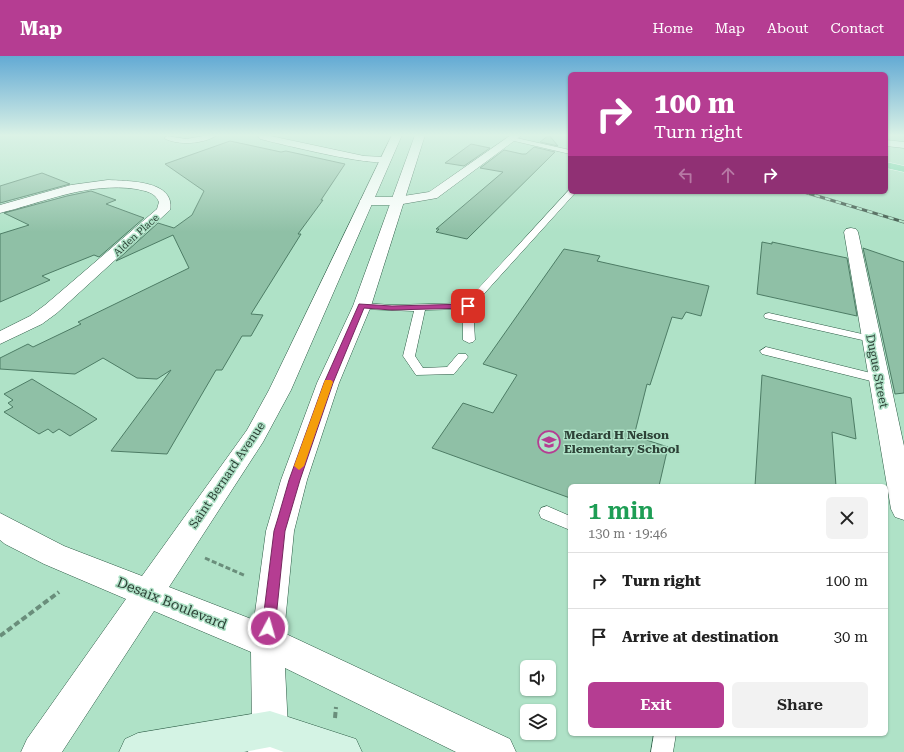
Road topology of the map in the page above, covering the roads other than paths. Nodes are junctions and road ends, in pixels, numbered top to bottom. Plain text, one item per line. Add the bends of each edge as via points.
1 (381, 167) edge
2 (409, 167) edge
3 (472, 167) edge
4 (570, 194) edge
5 (365, 201) junction
6 (397, 201) junction
7 (0, 209) edge
8 (851, 232) dead end
9 (362, 306) junction
10 (468, 306) junction
11 (420, 308) junction
12 (769, 316) dead end
13 (0, 338) edge
14 (469, 340) dead end
15 (871, 340) junction
16 (766, 351) dead end
17 (462, 357) dead end
18 (879, 379) junction
19 (904, 509) edge
20 (547, 513) dead end
21 (568, 521) edge
22 (0, 525) edge
23 (147, 594) junction
24 (267, 642) junction
25 (665, 736) edge
26 (339, 737) edge
27 (269, 740) edge
28 (40, 752) edge
29 (138, 752) edge
30 (497, 752) edge
31 (662, 752) edge

1 - 5 street, Saint Bernard Avenue
2 - 6 street
3 - 6 street via 439,192 425,198
4 - 10 lane
5 - 6 street
5 - 23 street, Saint Bernard Avenue via 280,390 255,436
6 - 9 street
7 - 13 street, Alden Place via 53,193 109,185 132,185 151,189 160,194 165,202 163,210 56,305 36,320
8 - 15 street, Dugue Street
9 - 11 lane
9 - 24 street via 328,383 294,480 280,531
10 - 11 lane
10 - 14 lane
11 - 17 lane via 409,356 420,372 450,371
12 - 15 lane
15 - 18 street, Dugue Street
16 - 18 lane
18 - 19 street, Dugue Street
20 - 21 lane
22 - 23 street, Desaix Boulevard via 54,555
23 - 24 street, Desaix Boulevard
23 - 28 street, Saint Bernard Avenue
24 - 27 street
24 - 30 street, Desaix Boulevard
25 - 31 lane
26 - 27 main road
27 - 29 main road

